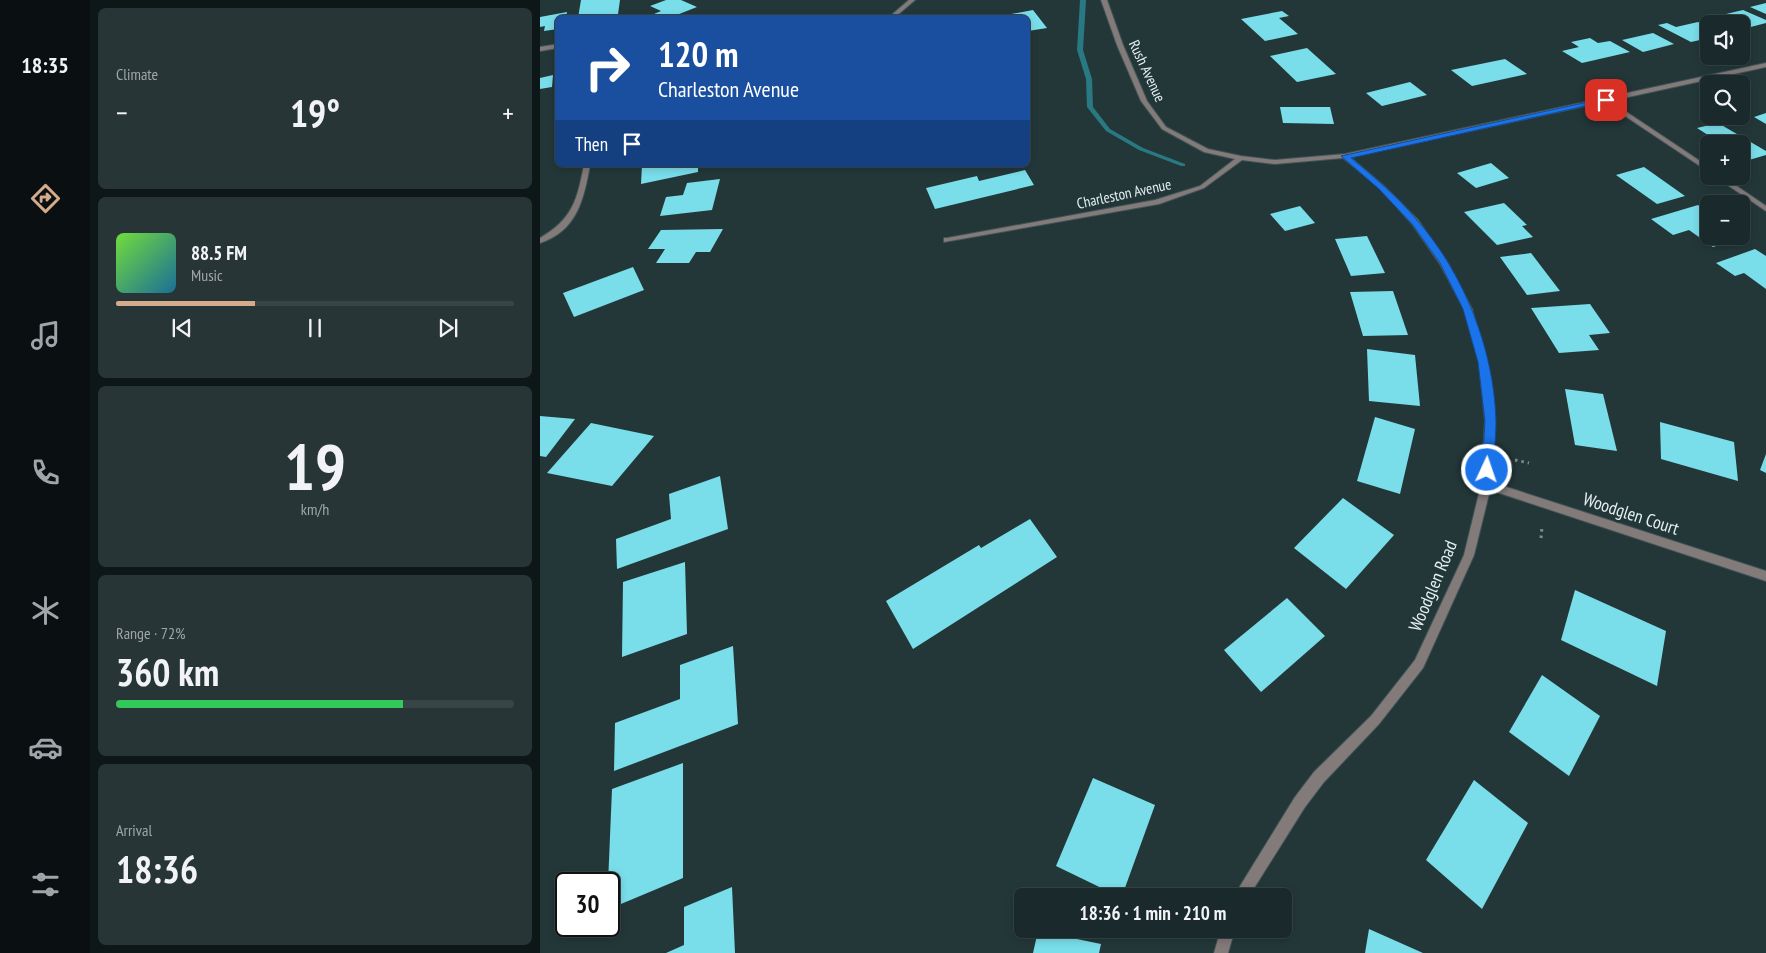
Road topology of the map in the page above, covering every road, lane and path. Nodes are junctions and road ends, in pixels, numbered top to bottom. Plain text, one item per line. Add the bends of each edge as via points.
1 (912, 0) edge
2 (1104, 0) edge
3 (894, 15) edge
4 (555, 46) edge
5 (540, 48) edge
6 (1766, 65) edge
7 (1606, 100) junction
8 (1345, 156) junction
9 (1241, 158) junction
10 (1700, 164) edge
11 (587, 167) edge
12 (1730, 185) edge
13 (1766, 209) edge
14 (948, 240) dead end
15 (540, 241) edge
16 (1514, 460) dead end
17 (1529, 463) dead end
18 (1486, 485) junction
19 (1542, 527) dead end
20 (1541, 538) dead end
21 (1766, 576) edge
22 (1246, 888) edge
23 (1225, 938) edge
24 (1221, 953) edge

1 - 3 street
2 - 9 street, Rush Avenue via 1144,101 1164,128 1206,151
4 - 5 street
6 - 7 street
7 - 8 street
7 - 10 street
8 - 9 street via 1275,162
8 - 18 street, Woodglen Road via 1382,187 1415,222 1444,263 1468,309 1483,362 1490,421
9 - 14 street, Charleston Avenue via 1202,187 1156,202
11 - 15 street via 580,203 571,218 554,234
12 - 13 street
16 - 17 path
18 - 21 street, Woodglen Court
18 - 22 street, Woodglen Road via 1469,555 1419,664 1375,720 1319,776
19 - 20 path
23 - 24 street

